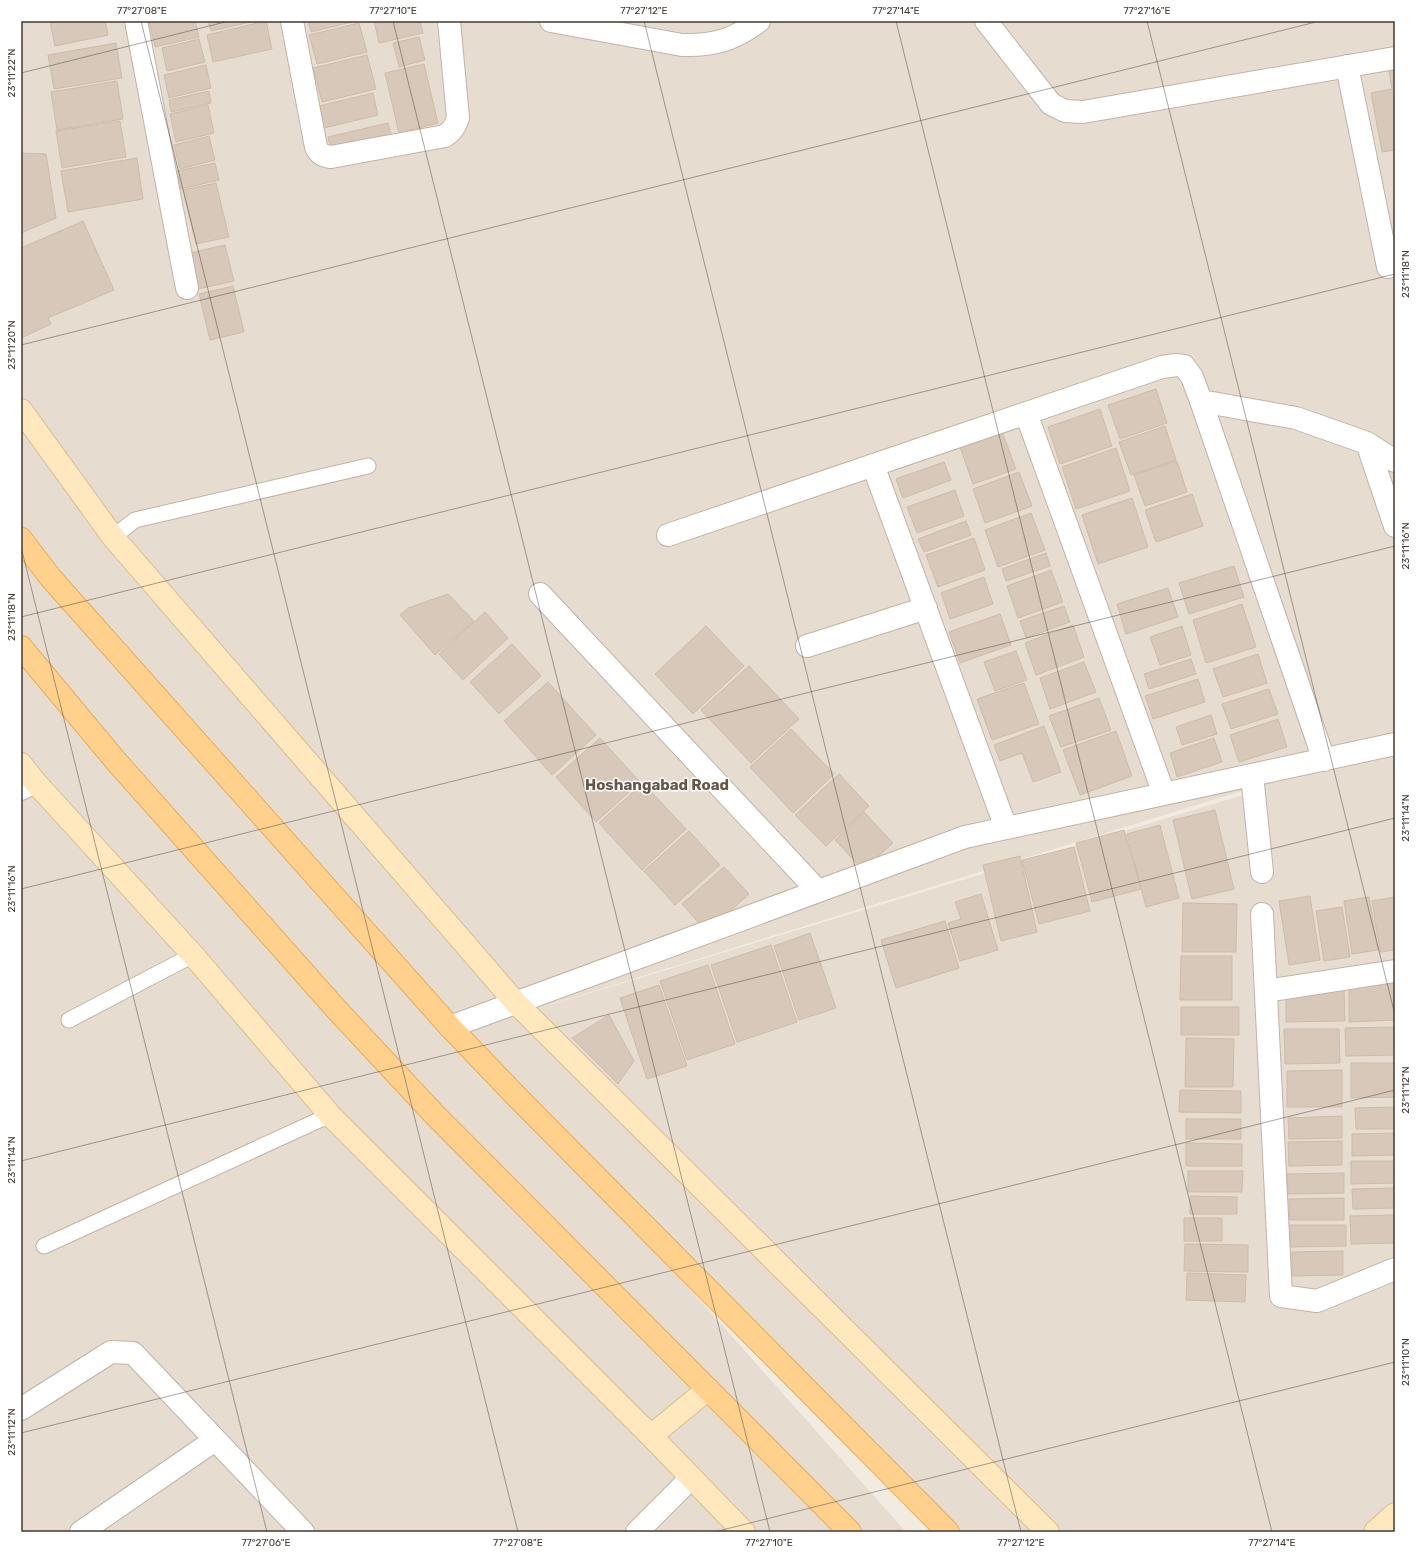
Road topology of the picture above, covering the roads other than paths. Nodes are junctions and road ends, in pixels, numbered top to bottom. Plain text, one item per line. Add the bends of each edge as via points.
1 (136, 21) edge
2 (292, 21) edge
3 (448, 21) edge
4 (551, 21) edge
5 (759, 21) edge
6 (986, 21) edge
7 (1395, 58) edge
8 (1347, 66) junction
9 (1388, 267) dead end
10 (187, 288) dead end
11 (1201, 401) junction
12 (21, 410) edge
13 (1026, 413) junction
14 (1367, 443) junction
15 (1395, 461) edge
16 (873, 465) junction
17 (368, 466) dead end
18 (1395, 526) edge
19 (668, 536) dead end
20 (113, 537) junction
21 (21, 539) edge
22 (540, 594) dead end
23 (926, 608) junction
24 (807, 646) dead end
25 (21, 647) edge
26 (1395, 744) edge
27 (1324, 760) junction
28 (21, 764) edge
29 (1252, 775) junction
30 (28, 786) edge
31 (1164, 794) junction
32 (1006, 828) junction
33 (1262, 872) dead end
34 (818, 891) junction
35 (1262, 914) dead end
36 (193, 955) junction
37 (1395, 971) edge
38 (1266, 991) junction
39 (516, 1003) junction
40 (69, 1020) dead end
41 (450, 1027) junction
42 (330, 1115) junction
43 (44, 1246) dead end
44 (1395, 1270) edge
45 (708, 1389) junction
46 (21, 1409) edge
47 (651, 1436) junction
48 (215, 1440) junction
49 (691, 1478) junction
50 (1395, 1514) edge
51 (81, 1532) edge
52 (303, 1532) edge
53 (637, 1532) edge
54 (744, 1532) edge
55 (850, 1532) edge
56 (948, 1532) edge
57 (1048, 1532) edge
58 (1375, 1532) edge

1 - 10 street
2 - 3 street via 316,147 318,153 330,158 445,136 451,132 458,118
4 - 5 street via 696,46 732,38
6 - 8 street via 1051,104 1065,110 1084,112
7 - 8 street
8 - 9 street
11 - 13 street via 1192,376 1184,366 1176,365 1162,367
11 - 14 street via 1296,418
11 - 27 street
12 - 20 street
13 - 16 street
13 - 31 street
14 - 15 street
14 - 18 street
16 - 19 street
16 - 23 street
17 - 20 lane via 135,520
20 - 39 street
21 - 41 main road via 50,577
22 - 34 street
23 - 24 street
23 - 32 street
25 - 45 main road via 115,760 337,1010 434,1114
26 - 27 street
27 - 29 street
28 - 30 street
29 - 31 street
29 - 33 street
30 - 36 street
31 - 32 street
32 - 34 street via 965,837
34 - 39 street
35 - 38 street
36 - 40 lane
36 - 42 street
37 - 38 street
38 - 44 street via 1281,1296 1317,1301
39 - 41 street
39 - 57 street
41 - 56 main road
42 - 43 lane
42 - 47 street
45 - 47 street
45 - 55 main road
46 - 48 street via 112,1352 133,1353
47 - 49 street
48 - 51 street
48 - 52 street
49 - 53 street
49 - 54 street
50 - 58 street

